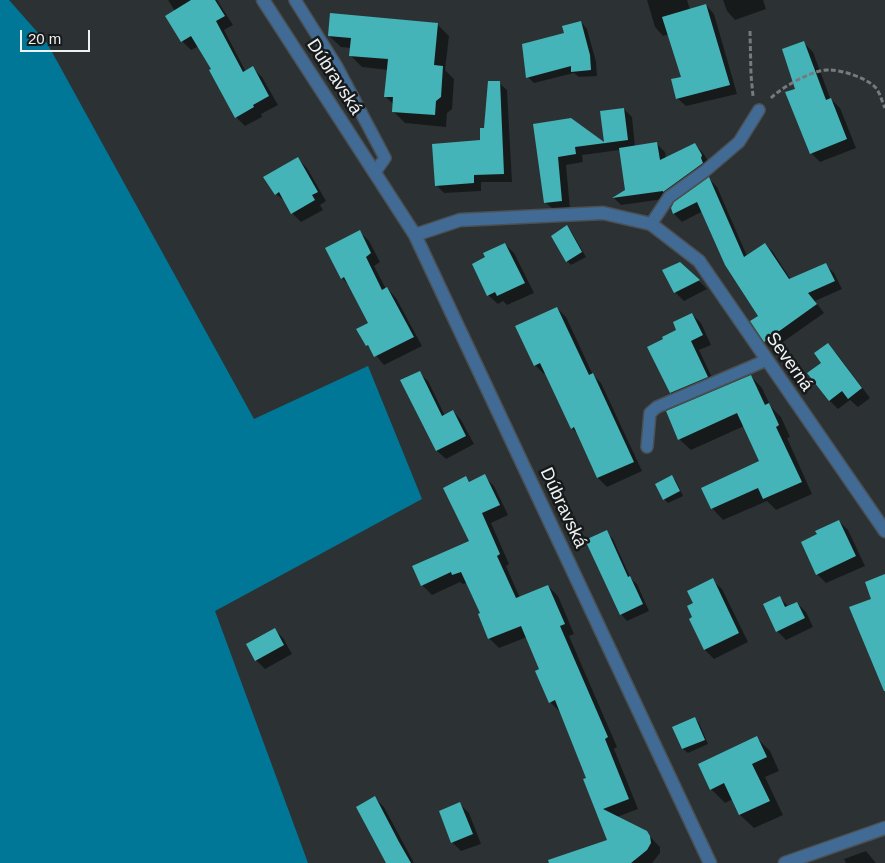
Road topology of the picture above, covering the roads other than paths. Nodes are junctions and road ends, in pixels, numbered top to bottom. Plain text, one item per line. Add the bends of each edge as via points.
1 (263, 0) edge
2 (295, 0) edge
3 (759, 110) road end
4 (374, 172) junction
5 (652, 224) junction
6 (415, 235) junction
7 (767, 360) junction
8 (647, 447) dead end
9 (885, 531) edge
10 (885, 828) edge
11 (710, 863) edge
12 (786, 863) edge

1 - 4 street, Dúbravská
2 - 4 lane, Dúbravská via 337,67 385,158
3 - 5 lane via 739,142 669,197
4 - 6 street, Dúbravská
5 - 6 street, Severná via 603,213 460,220
5 - 7 street, Severná via 699,262
6 - 11 street, Dúbravská
7 - 8 lane via 657,407 650,413
7 - 9 street, Severná
10 - 12 street

